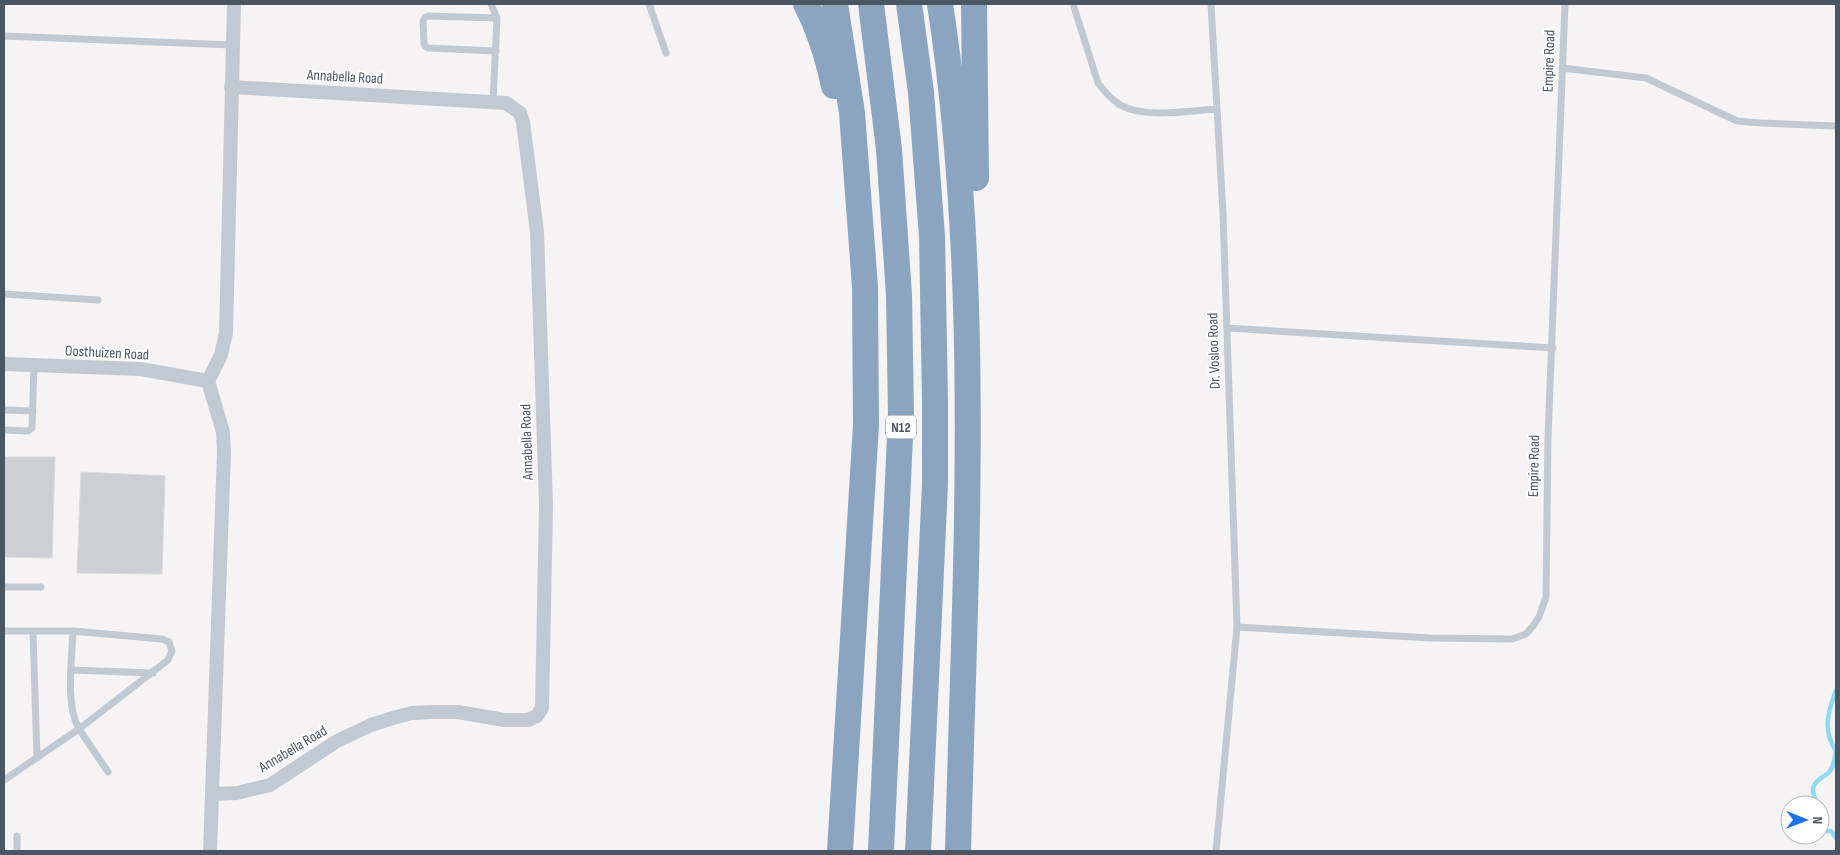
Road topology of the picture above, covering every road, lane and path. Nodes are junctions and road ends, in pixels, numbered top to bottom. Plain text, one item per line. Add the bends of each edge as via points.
1 (234, 4) edge
2 (649, 4) edge
3 (806, 4) edge
4 (835, 4) edge
5 (871, 4) edge
6 (909, 4) edge
7 (940, 4) edge
8 (974, 4) edge
9 (1211, 4) edge
10 (1565, 4) edge
11 (1074, 7) dead end
12 (495, 9) edge
13 (4, 36) edge
14 (232, 45) junction
15 (496, 51) junction
16 (666, 53) dead end
17 (1562, 68) junction
18 (231, 87) junction
19 (493, 102) junction
20 (1217, 109) junction
21 (1836, 126) edge
22 (865, 287) junction
23 (4, 294) edge
24 (98, 300) dead end
25 (1227, 328) junction
26 (1552, 348) junction
27 (4, 364) edge
28 (34, 365) junction
29 (208, 381) junction
30 (4, 410) edge
31 (33, 411) junction
32 (4, 430) edge
33 (968, 476) junction
34 (4, 587) edge
35 (41, 587) dead end
36 (1237, 627) junction
37 (4, 630) edge
38 (73, 631) junction
39 (34, 632) junction
40 (72, 670) junction
41 (851, 672) junction
42 (153, 673) junction
43 (79, 729) junction
44 (36, 758) junction
45 (108, 772) dead end
46 (4, 780) edge
47 (212, 794) junction
48 (18, 836) dead end
49 (17, 851) edge
50 (210, 851) edge
51 (826, 851) edge
52 (840, 851) edge
53 (881, 851) edge
54 (918, 851) edge
55 (958, 851) edge
56 (1216, 851) edge

1 - 14 street
2 - 16 lane
3 - 22 highway via 829,64 838,106
4 - 22 highway via 852,113
5 - 53 highway, N12 via 889,149 899,295 901,416
6 - 54 highway, N12 via 921,92 932,236 935,400 935,484
7 - 33 highway via 959,161
8 - 33 highway via 977,386 975,448
9 - 20 lane, Dr. Vosloo Road
10 - 17 lane, Empire Road
11 - 20 lane via 1098,83 1119,104 1135,111 1152,113
12 - 15 lane
12 - 15 lane via 428,16 423,21 424,43 428,48
13 - 14 lane
14 - 18 street
15 - 19 lane
17 - 21 lane via 1646,78 1737,121
17 - 26 lane, Empire Road
18 - 19 street, Annabella Road
18 - 29 street via 226,333 221,354
19 - 47 street, Annabella Road via 506,103 520,113 537,232 546,505 542,708 537,716 528,720 504,720 458,712 412,713 371,725 337,741 270,784 237,793
20 - 25 lane, Dr. Vosloo Road
22 - 41 highway via 866,425
23 - 24 lane
25 - 26 lane
25 - 36 lane, Dr. Vosloo Road
26 - 36 lane, Empire Road via 1546,597 1539,618 1526,634 1512,638 1431,638
27 - 28 street, Oosthuizen Road
28 - 29 street, Oosthuizen Road via 140,370
28 - 31 lane
29 - 47 street via 223,432 224,452
30 - 31 lane
31 - 32 lane via 32,428 28,431
33 - 55 highway
34 - 35 lane
36 - 56 lane, Dr. Vosloo Road
37 - 39 lane
38 - 39 lane
38 - 40 lane
38 - 42 lane via 169,642 172,651 168,660
39 - 44 lane
40 - 42 lane
40 - 43 lane via 71,707
41 - 51 highway
41 - 52 highway
42 - 43 lane
43 - 44 lane
43 - 45 lane
44 - 46 lane
47 - 50 street
48 - 49 lane

